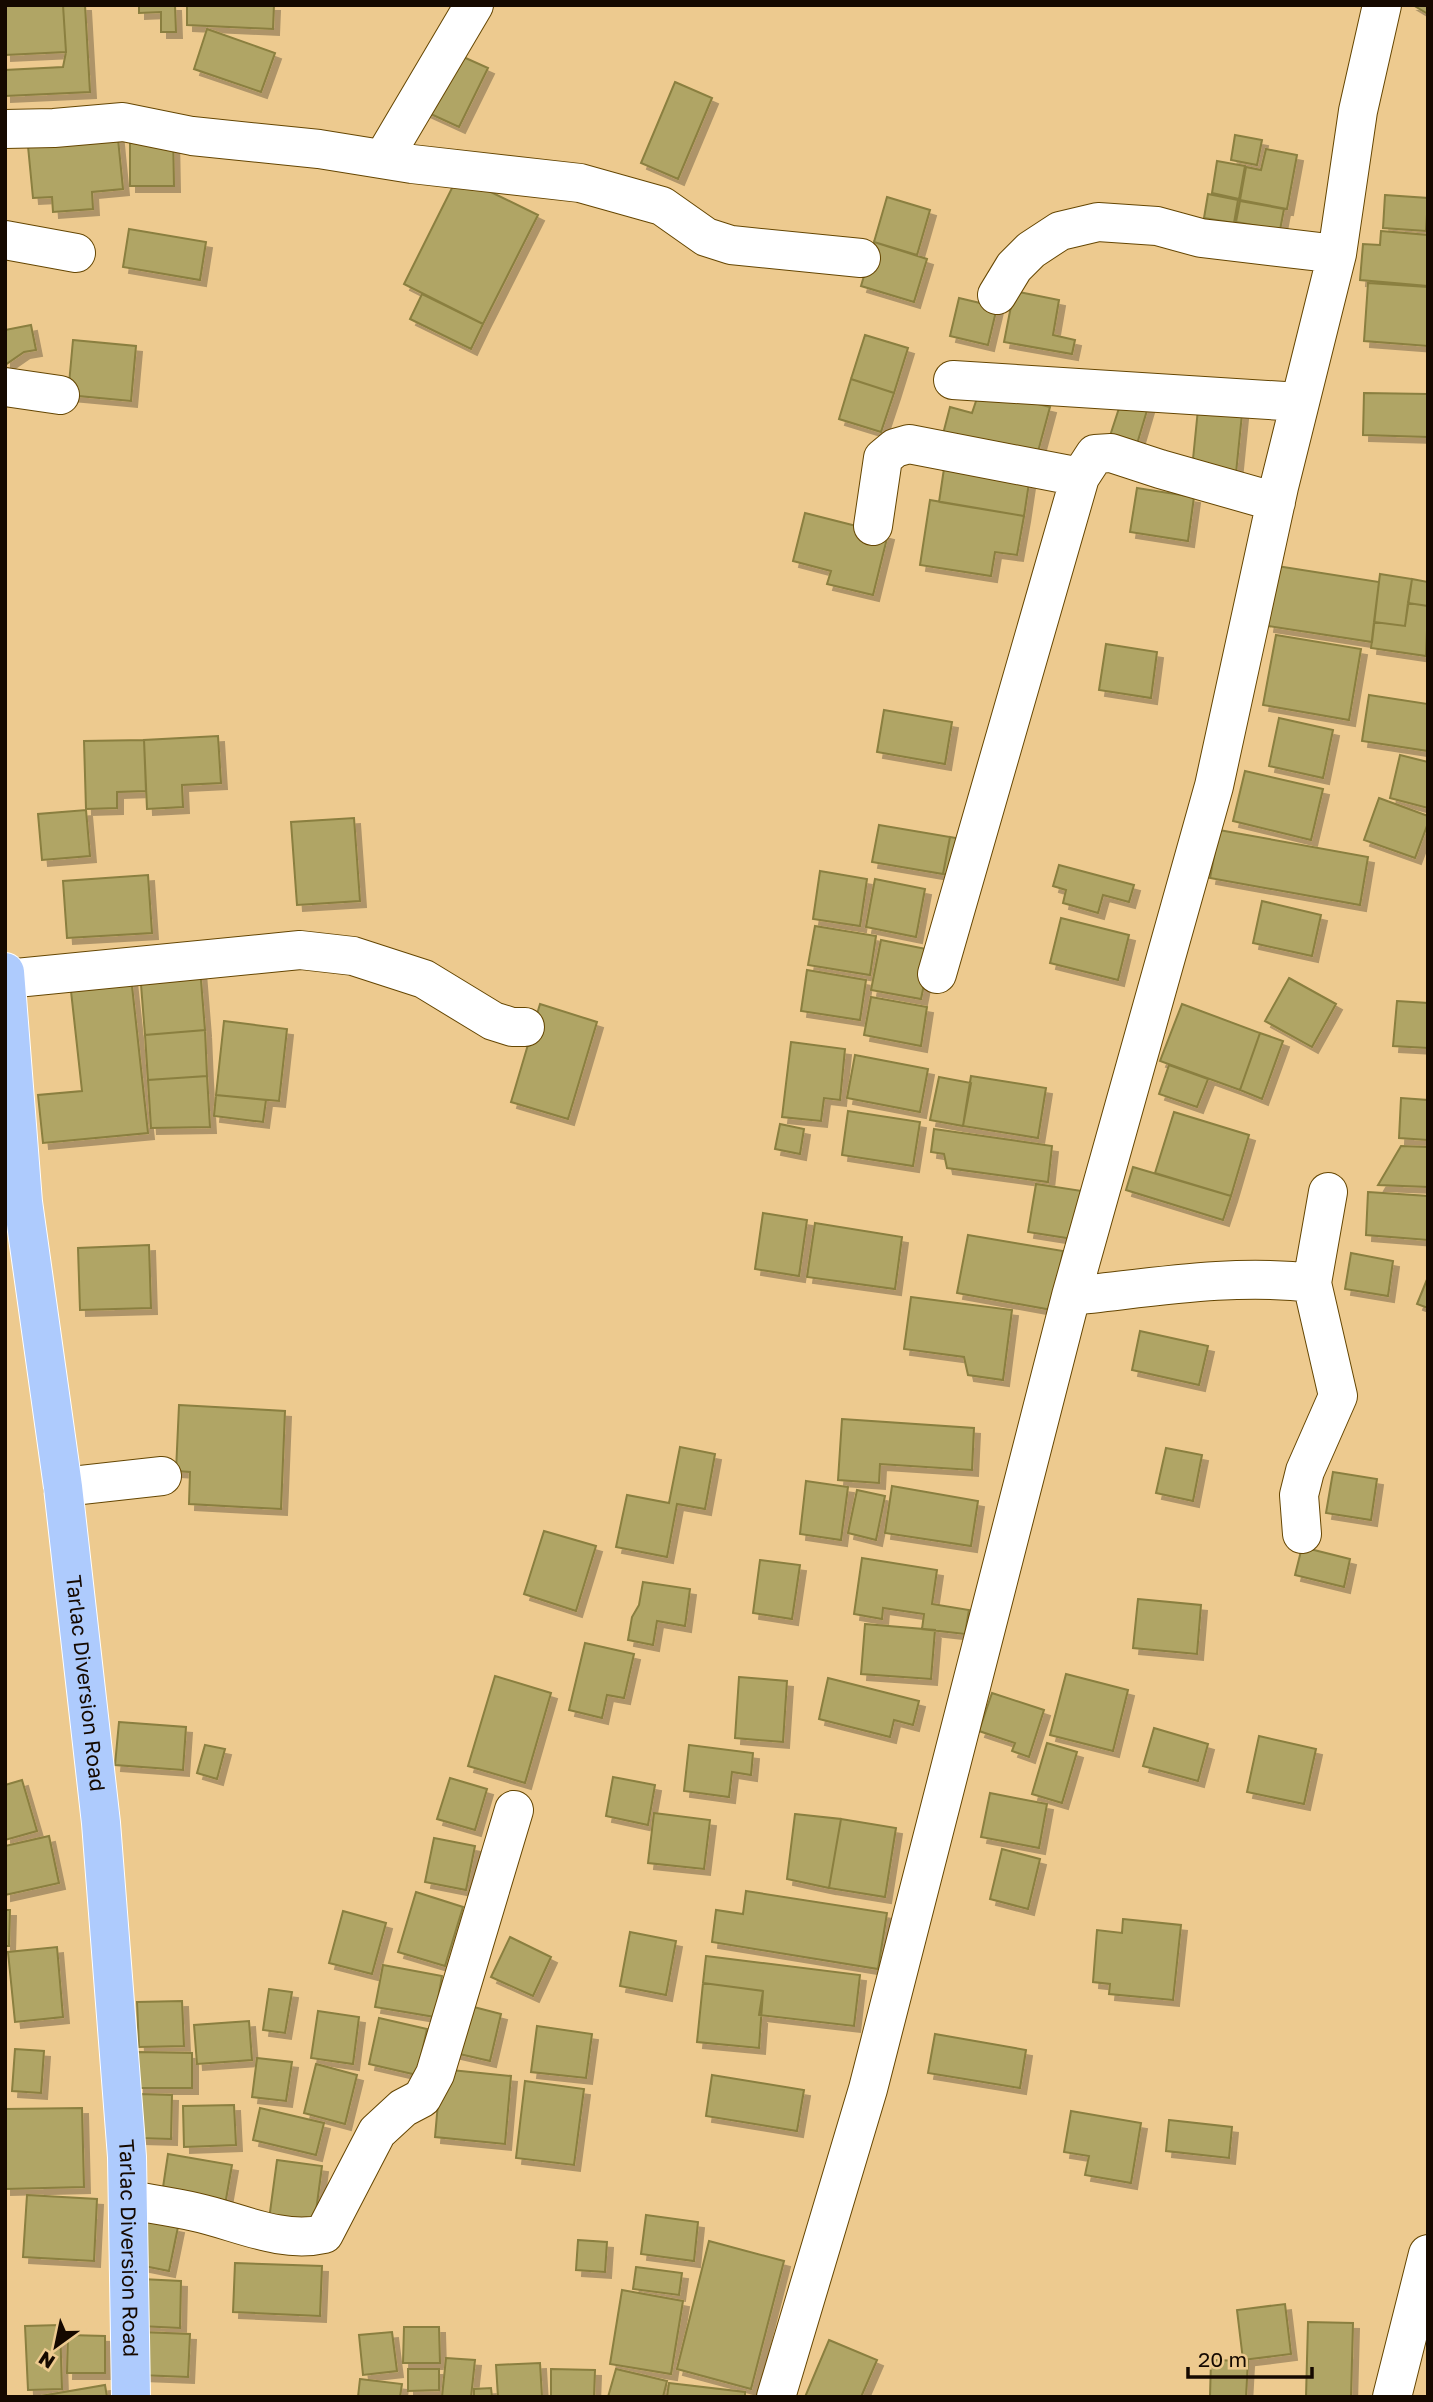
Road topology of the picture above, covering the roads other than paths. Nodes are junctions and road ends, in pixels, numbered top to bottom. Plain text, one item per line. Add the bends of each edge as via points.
1 (474, 5) edge
2 (1382, 5) edge
3 (5, 129) edge
4 (383, 159) junction
5 (5, 240) edge
6 (76, 253) dead end
7 (1338, 254) junction
8 (861, 258) dead end
9 (997, 295) dead end
10 (953, 380) dead end
11 (5, 387) edge
12 (60, 395) dead end
13 (1300, 402) junction
14 (1080, 477) junction
15 (1276, 502) junction
16 (873, 526) dead end
17 (5, 972) edge
18 (937, 974) dead end
19 (6, 978) edge
20 (525, 1027) dead end
21 (1328, 1192) dead end
22 (1312, 1283) junction
23 (1071, 1296) junction
24 (162, 1476) dead end
25 (63, 1487) junction
26 (1302, 1534) dead end
27 (514, 1810) dead end
28 (129, 2200) junction
29 (1428, 2254) edge
30 (131, 2397) edge
31 (776, 2397) edge
32 (1392, 2397) edge

1 - 4 street
2 - 7 street via 1358,111
3 - 4 street via 123,122 192,136
4 - 8 street via 580,183 662,206 706,237 730,245
5 - 6 street
7 - 9 street via 1200,238 1157,226 1098,222 1060,231 1031,250
7 - 13 street
10 - 13 street
11 - 12 street
13 - 15 street
14 - 15 street via 1096,454 1111,453
14 - 16 street via 909,444 883,458
14 - 18 street
15 - 23 street via 1214,786
17 - 19 main road, Tarlac Diversion Road
19 - 20 street via 300,950 354,956 424,979 493,1021
19 - 25 main road, Tarlac Diversion Road via 23,1202
21 - 22 street
22 - 23 street via 1277,1279
22 - 26 street via 1338,1396 1305,1471 1299,1495
23 - 31 street via 868,2089
24 - 25 street
25 - 28 main road, Tarlac Diversion Road via 100,1823
27 - 28 street via 435,2074 422,2098 377,2132 324,2234 304,2239
28 - 30 main road, Tarlac Diversion Road
29 - 32 street

